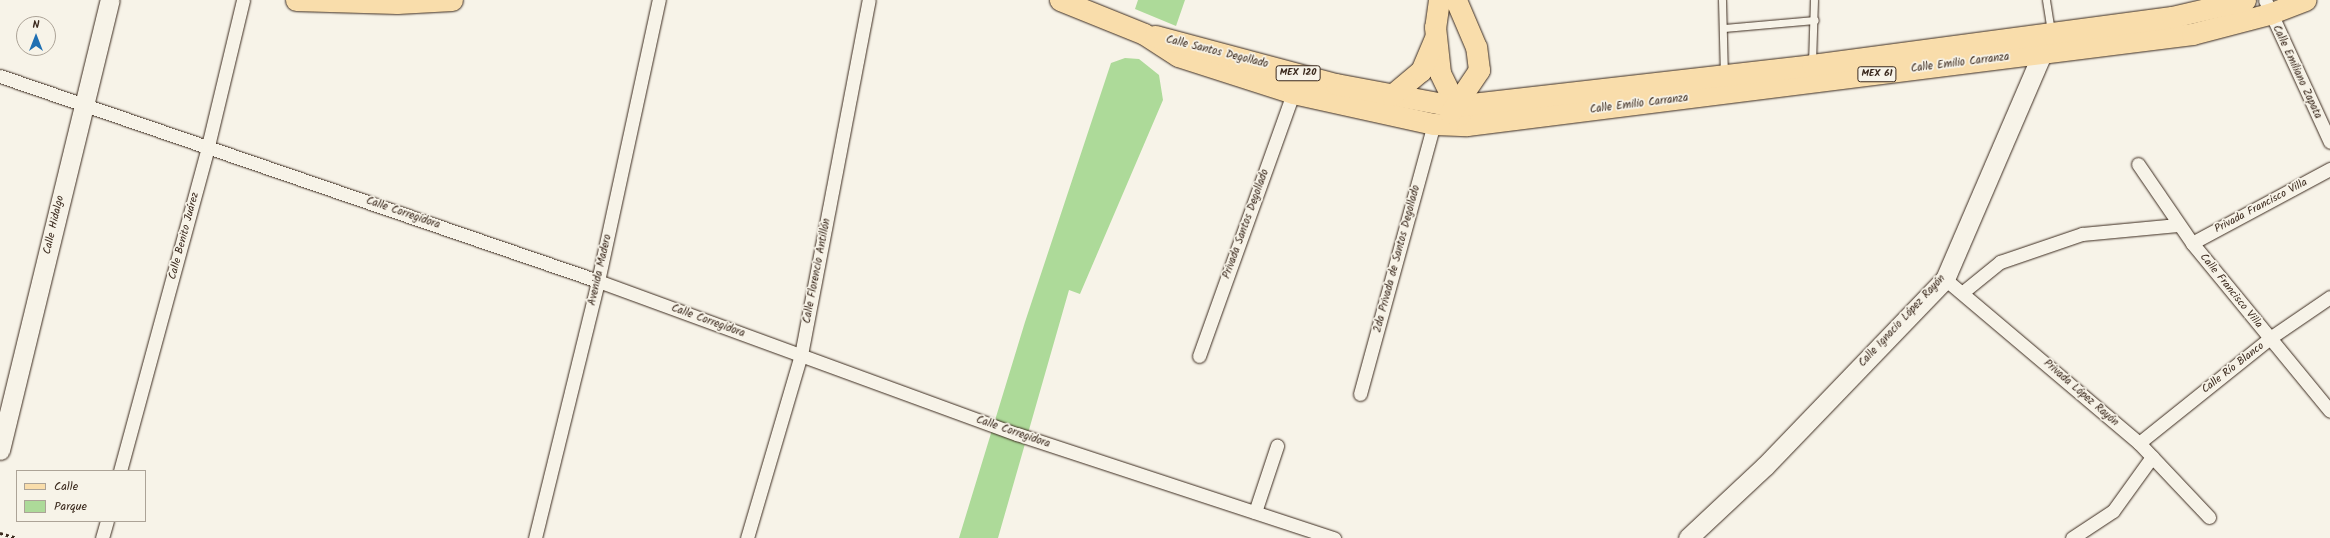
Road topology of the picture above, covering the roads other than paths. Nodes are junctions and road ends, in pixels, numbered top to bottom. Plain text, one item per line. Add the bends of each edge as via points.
1 (110, 0) edge
2 (243, 0) edge
3 (296, 0) edge
4 (452, 0) edge
5 (660, 0) edge
6 (869, 0) edge
7 (1060, 0) edge
8 (1439, 0) edge
9 (1456, 0) edge
10 (1722, 0) edge
11 (1814, 0) edge
12 (2046, 0) edge
13 (2245, 0) edge
14 (2305, 0) edge
15 (2267, 7) edge
16 (1815, 20) junction
17 (1724, 28) junction
18 (2051, 32) junction
19 (1144, 34) junction
20 (1436, 37) junction
21 (2044, 53) junction
22 (1812, 65) junction
23 (1479, 70) junction
24 (1724, 74) junction
25 (0, 76) edge
26 (1292, 93) junction
27 (1392, 95) junction
28 (1510, 100) junction
29 (82, 104) junction
30 (1454, 106) junction
31 (1439, 124) junction
32 (1467, 125) junction
33 (2330, 142) edge
34 (208, 146) junction
35 (2138, 164) dead end
36 (2330, 169) edge
37 (2178, 225) junction
38 (2192, 243) junction
39 (1944, 279) junction
40 (598, 281) junction
41 (1963, 292) junction
42 (2330, 297) edge
43 (2270, 338) junction
44 (801, 355) junction
45 (1199, 356) dead end
46 (1360, 394) dead end
47 (2330, 411) edge
48 (2138, 443) junction
49 (1277, 446) dead end
50 (0, 450) edge
51 (2152, 458) junction
52 (120, 470) edge
53 (1255, 512) junction
54 (2209, 517) dead end
55 (107, 522) edge
56 (102, 538) edge
57 (535, 538) edge
58 (747, 538) edge
59 (1334, 538) edge
60 (1688, 538) edge
61 (2072, 538) edge

1 - 29 street, Calle Hidalgo
2 - 34 street, Calle Benito Juárez
3 - 4 main road via 397,3
5 - 40 street, Avenida Madero
6 - 44 street, Calle Florencio Antillón
7 - 19 main road, Calle Santos Degollado / MEX 120
8 - 20 main road
9 - 23 main road via 1476,47
10 - 17 lane
11 - 16 lane
12 - 18 lane
13 - 18 main road, Calle Emilio Carranza / MEX 61 via 2172,17
14 - 15 main road, Calle Emilio Carranza / MEX 61
15 - 21 main road, Calle Emilio Carranza / MEX 61 via 2192,34
15 - 33 street, Calle Emiliano Zapata
16 - 17 lane
16 - 22 lane
17 - 24 lane
18 - 21 street, Calle Ignacio López Rayón
18 - 22 main road, Calle Emilio Carranza / MEX 61
19 - 26 main road, Calle Santos Degollado / MEX 120 via 1178,56
19 - 27 main road, Calle Santos Degollado / MEX 120 via 1183,41 1336,84
20 - 27 main road via 1421,71
20 - 30 main road via 1440,73
21 - 32 main road, Calle Emilio Carranza / MEX 61
21 - 39 street, Calle Ignacio López Rayón
22 - 24 main road, Calle Emilio Carranza / MEX 61
23 - 28 main road via 1495,91
23 - 30 main road
24 - 28 main road, Calle Emilio Carranza / MEX 61
25 - 29 street, Calle Corregidora
26 - 31 main road, Calle Santos Degollado / MEX 120
26 - 45 street, Privada Santos Degollado
27 - 30 main road, Calle Santos Degollado / MEX 120
28 - 30 main road, Calle Emilio Carranza / MEX 61
29 - 34 street, Calle Corregidora
29 - 50 street, Calle Hidalgo
30 - 31 main road
30 - 32 main road
31 - 32 main road, Calle Emilio Carranza / MEX 61
31 - 46 street, 2da Privada de Santos Degollado
34 - 40 street, Calle Corregidora
34 - 52 street, Calle Benito Juárez
35 - 37 street
36 - 38 street, Privada Francisco Villa
37 - 38 street, Calle Francisco Villa
37 - 41 street via 2082,234 2000,262
38 - 43 street, Calle Francisco Villa
39 - 41 street, Privada López Rayón
39 - 60 street, Calle Ignacio López Rayón via 1764,466
40 - 44 street, Calle Corregidora
40 - 57 street, Avenida Madero
41 - 48 street, Privada López Rayón
42 - 43 street, Calle Río Blanco
43 - 47 street, Calle Francisco Villa
43 - 48 street, Calle Río Blanco
44 - 53 street, Calle Corregidora via 1017,434
44 - 58 street, Calle Florencio Antillón
48 - 51 street, Privada López Rayón
49 - 53 street
51 - 54 street, Privada López Rayón
51 - 61 street via 2113,511
53 - 59 street, Calle Corregidora
55 - 56 street

